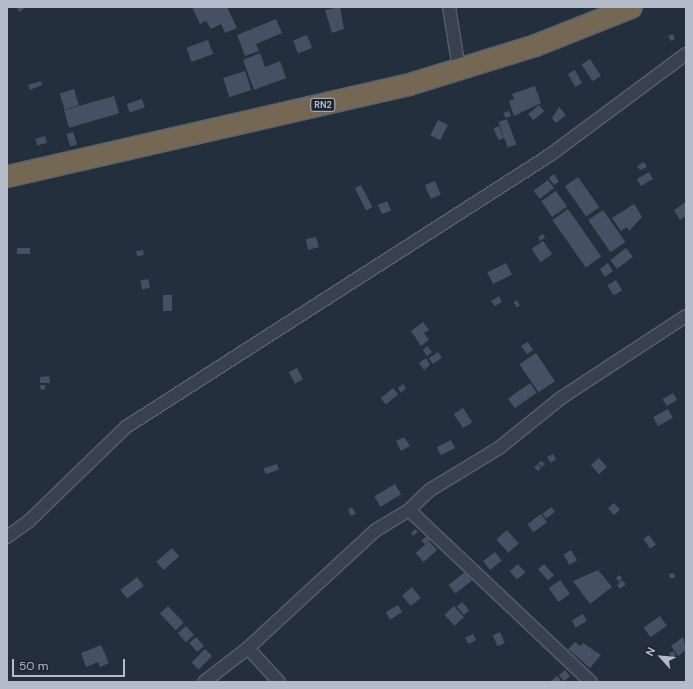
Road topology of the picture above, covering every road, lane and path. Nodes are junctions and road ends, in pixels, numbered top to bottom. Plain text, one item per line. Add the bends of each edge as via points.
1 (449, 7) edge
2 (631, 7) edge
3 (686, 54) edge
4 (459, 69) junction
5 (7, 171) edge
6 (7, 176) edge
7 (686, 316) edge
8 (409, 510) junction
9 (7, 537) edge
10 (248, 648) junction
11 (204, 682) edge
12 (279, 682) edge
13 (591, 682) edge

1 - 4 street
2 - 4 highway, RN2 via 535,45
3 - 9 street via 550,155 126,427 29,521
4 - 6 highway, RN2 via 268,119
5 - 6 street
7 - 8 street via 561,398 499,448 430,490
8 - 10 street via 376,530
8 - 13 street
10 - 11 street
10 - 12 street

